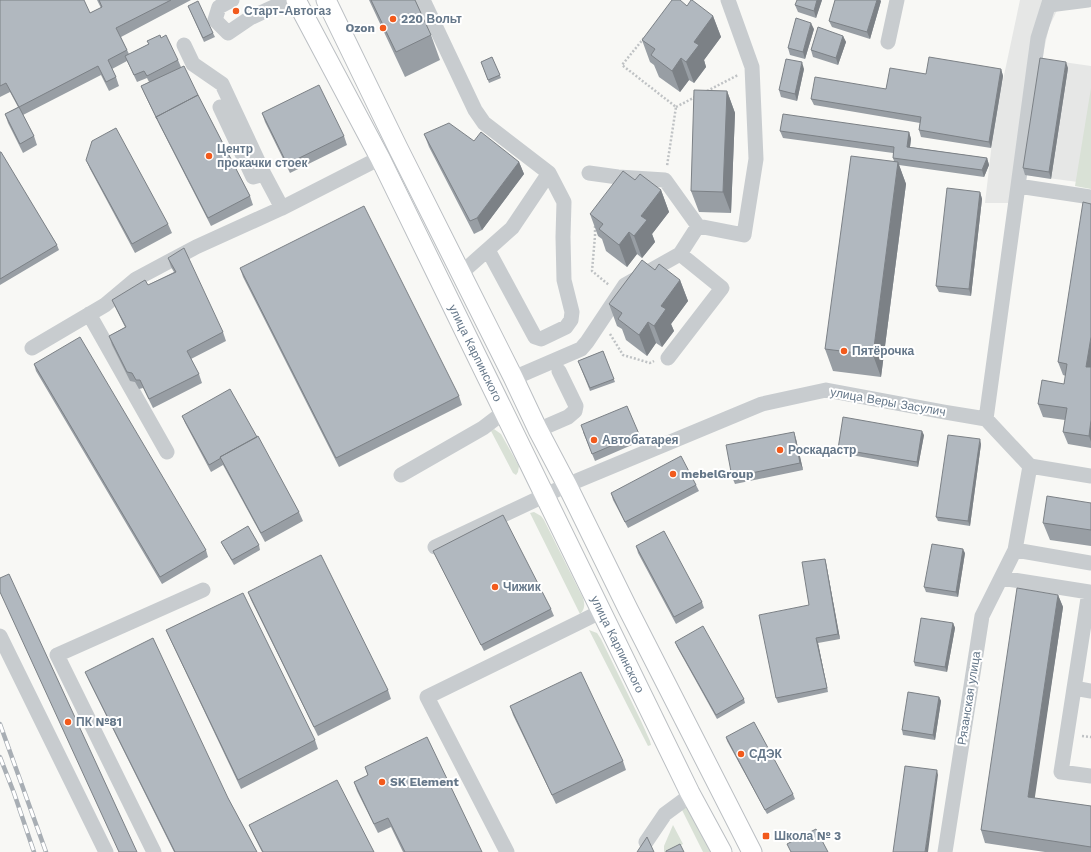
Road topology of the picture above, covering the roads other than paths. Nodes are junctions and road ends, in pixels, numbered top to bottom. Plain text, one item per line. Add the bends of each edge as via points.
1 (232, 0) edge
2 (326, 0) edge
3 (423, 0) edge
4 (728, 0) edge
5 (897, 0) edge
6 (1088, 0) edge
7 (297, 1) edge
8 (1049, 2) edge
9 (888, 42) dead end
10 (184, 45) dead end
11 (220, 107) dead end
12 (380, 158) junction
13 (590, 172) dead end
14 (549, 173) junction
15 (264, 174) junction
16 (1018, 186) junction
17 (1091, 197) edge
18 (282, 208) junction
19 (698, 226) junction
20 (488, 250) junction
21 (680, 254) junction
22 (467, 268) dead end
23 (89, 314) junction
24 (32, 348) dead end
25 (668, 358) dead end
26 (559, 371) dead end
27 (513, 376) junction
28 (504, 412) junction
29 (986, 419) junction
30 (538, 430) junction
31 (167, 452) dead end
32 (1030, 466) junction
33 (401, 475) dead end
34 (1091, 476) edge
35 (567, 485) junction
36 (545, 496) junction
37 (435, 547) dead end
38 (1015, 550) junction
39 (1091, 563) edge
40 (1001, 578) junction
41 (203, 590) dead end
42 (602, 611) junction
43 (0, 636) edge
44 (1074, 688) junction
45 (1091, 691) edge
46 (670, 692) junction
47 (649, 709) junction
48 (1091, 776) edge
49 (690, 793) junction
50 (646, 842) edge
51 (106, 852) edge
52 (154, 852) edge
53 (507, 852) edge
54 (722, 852) edge
55 (752, 852) edge
56 (945, 852) edge

1 - 7 street via 219,7 215,20 228,33 250,18 280,4
2 - 27 main road, улица Карпинского
3 - 14 street via 475,110 484,122
4 - 19 street via 752,67 756,159 744,235
5 - 9 street
6 - 8 street
7 - 12 main road, улица Карпинского
8 - 16 street via 1038,38
10 - 15 street via 193,64 222,84
11 - 15 street via 254,177
12 - 18 street
12 - 28 main road, улица Карпинского
13 - 19 street via 618,177 665,180
14 - 20 street via 512,228
14 - 20 street via 564,202 564,280 572,312 571,320 566,327 541,339 535,337
15 - 18 street
16 - 17 street
16 - 29 street
18 - 23 street via 196,247 136,279 105,305
19 - 21 street
20 - 22 street
21 - 25 street via 722,288
21 - 27 street via 625,285 581,349
23 - 24 street
23 - 31 street
26 - 30 street via 576,406 575,411 568,417
27 - 30 main road, улица Карпинского
28 - 33 street via 483,428
28 - 36 main road, улица Карпинского
29 - 32 street
29 - 35 street, улица Веры Засулич via 826,390 762,404
30 - 35 main road, улица Карпинского
32 - 34 street
32 - 38 street, Рязанская улица
35 - 36 street, улица Веры Засулич
35 - 46 main road, улица Карпинского
36 - 37 street, улица Веры Засулич
36 - 42 main road, улица Карпинского
38 - 39 street
38 - 40 street, Рязанская улица
40 - 44 street via 1089,592
40 - 56 street, Рязанская улица via 982,616
41 - 52 street via 57,655
42 - 47 main road, улица Карпинского
42 - 53 street via 427,697
43 - 51 street
44 - 45 street
44 - 48 street via 1061,772
46 - 47 main road via 670,702 665,710
46 - 55 main road, улица Карпинского
47 - 49 main road, улица Карпинского
49 - 50 street via 665,814
49 - 54 main road, улица Карпинского

